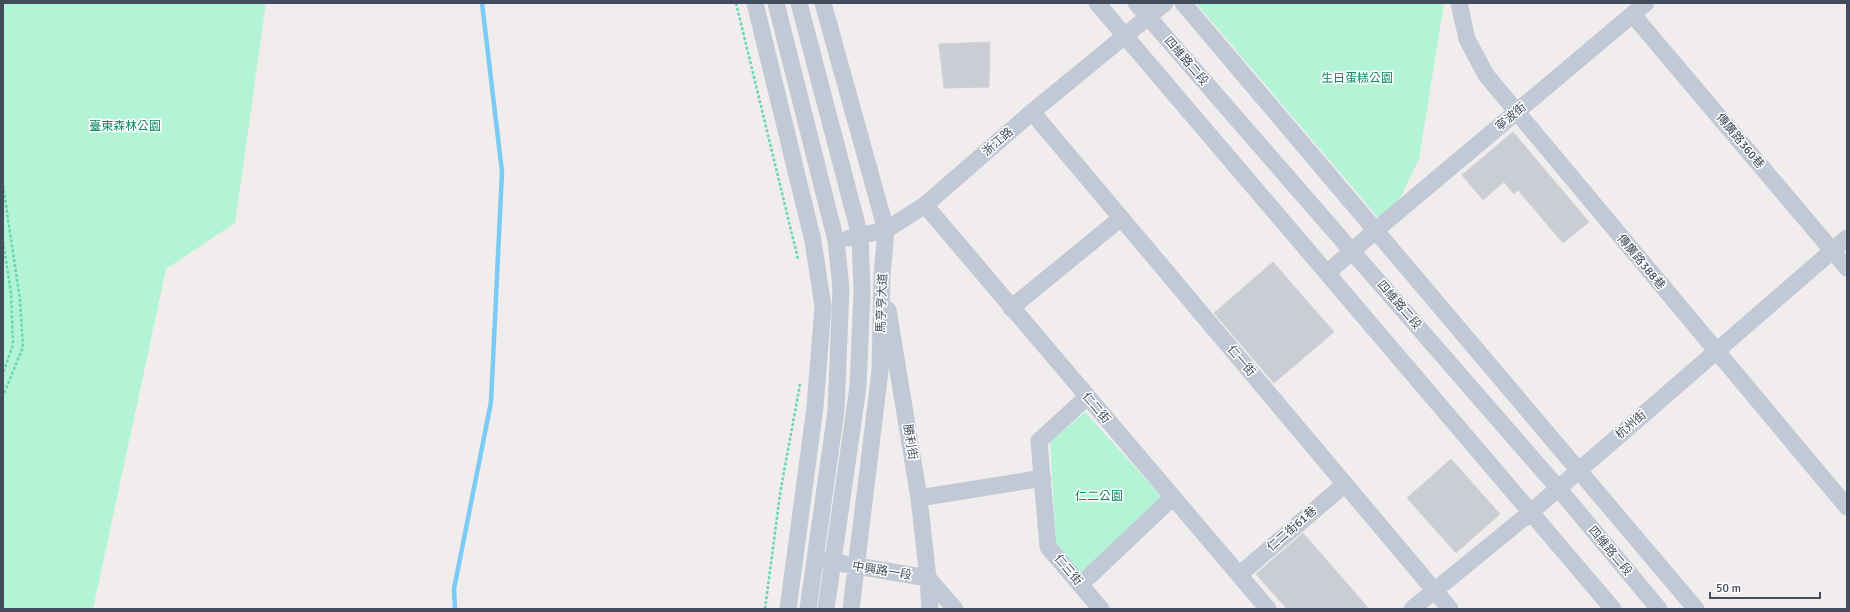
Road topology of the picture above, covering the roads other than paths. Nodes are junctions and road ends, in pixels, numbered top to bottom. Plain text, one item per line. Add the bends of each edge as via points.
1 (754, 3) edge
2 (776, 3) edge
3 (799, 3) edge
4 (823, 3) edge
5 (1097, 3) edge
6 (1136, 3) edge
7 (1165, 3) edge
8 (1183, 3) edge
9 (1459, 3) edge
10 (1646, 3) edge
11 (1633, 15) junction
12 (1148, 17) junction
13 (1125, 35) junction
14 (835, 46) junction
15 (812, 53) junction
16 (791, 61) junction
17 (771, 67) junction
18 (1032, 112) junction
19 (1517, 112) junction
20 (925, 205) junction
21 (1121, 218) junction
22 (886, 230) junction
23 (1376, 230) junction
24 (860, 236) junction
25 (1847, 238) edge
26 (813, 241) junction
27 (836, 241) junction
28 (1352, 251) junction
29 (1833, 251) junction
30 (1847, 268) edge
31 (1327, 273) junction
32 (882, 276) junction
33 (1011, 308) junction
34 (1715, 351) junction
35 (1087, 397) junction
36 (1580, 470) junction
37 (1043, 478) junction
38 (1345, 484) junction
39 (1558, 488) junction
40 (1173, 497) junction
41 (919, 498) junction
42 (1847, 507) edge
43 (1531, 512) junction
44 (796, 556) junction
45 (815, 559) junction
46 (832, 562) junction
47 (856, 567) junction
48 (1239, 575) junction
49 (928, 578) junction
50 (1080, 585) junction
51 (1434, 590) junction
52 (788, 609) edge
53 (808, 609) edge
54 (826, 609) edge
55 (851, 609) edge
56 (930, 609) edge
57 (955, 609) edge
58 (1101, 609) edge
59 (1268, 609) edge
60 (1412, 609) edge
61 (1450, 609) edge
62 (1613, 609) edge
63 (1659, 609) edge
64 (1696, 609) edge

1 - 17 street
2 - 16 street
3 - 15 street, 馬亨亨大道
4 - 14 street, 馬亨亨大道
5 - 13 street
6 - 12 street, 四維路二段
7 - 12 street, 浙江路
8 - 23 street
9 - 19 street, 傳廣路388巷 via 1467,39 1476,58 1486,75
10 - 11 street, 寧波街
11 - 19 street, 寧波街
11 - 29 street, 傳廣路360巷
12 - 13 street, 浙江路
12 - 28 street, 四維路二段
13 - 18 street, 浙江路
13 - 31 street
14 - 15 street
14 - 22 street, 馬亨亨大道
15 - 24 street, 馬亨亨大道
16 - 17 street
16 - 27 street
17 - 26 street
18 - 20 street, 浙江路
18 - 21 street, 仁一街
19 - 23 street, 寧波街
19 - 34 street, 傳廣路388巷
20 - 22 street, 浙江路
20 - 33 street, 仁二街
21 - 33 street
21 - 38 street, 仁一街
22 - 24 street, 浙江路
22 - 32 street, 馬亨亨大道
23 - 28 street, 寧波街
23 - 36 street
24 - 27 street, 浙江路
24 - 46 street, 馬亨亨大道 via 862,292 858,387
25 - 29 street, 杭州街
26 - 27 street, 浙江路
26 - 44 street via 823,306 815,407
27 - 45 street via 841,288 836,411
28 - 31 street, 寧波街
28 - 39 street, 四維路二段
29 - 30 street, 傳廣路360巷
29 - 34 street, 杭州街
31 - 43 street
32 - 41 street, 勝利街
32 - 47 street, 馬亨亨大道 via 880,371
33 - 35 street, 仁二街
34 - 36 street, 杭州街
34 - 42 street, 傳廣路388巷
35 - 37 street, 仁三街 via 1039,441
35 - 40 street, 仁二街
36 - 39 street, 杭州街
36 - 64 street
37 - 41 street
37 - 50 street, 仁三街 via 1048,547
38 - 48 street, 仁二街61巷
38 - 51 street, 仁一街
39 - 43 street, 杭州街
39 - 63 street, 四維路二段
40 - 48 street, 仁二街
40 - 50 street
41 - 49 street, 勝利街
43 - 51 street, 杭州街
43 - 62 street
44 - 45 street, 中興路一段
44 - 52 street
45 - 46 street, 中興路一段
45 - 53 street
46 - 47 street, 中興路一段
46 - 54 street, 馬亨亨大道
47 - 49 street, 中興路一段
47 - 55 street, 馬亨亨大道
48 - 59 street, 仁二街
49 - 56 street, 勝利街
49 - 57 street, 中興路一段
50 - 58 street, 仁三街
51 - 60 street, 杭州街
51 - 61 street, 仁一街

